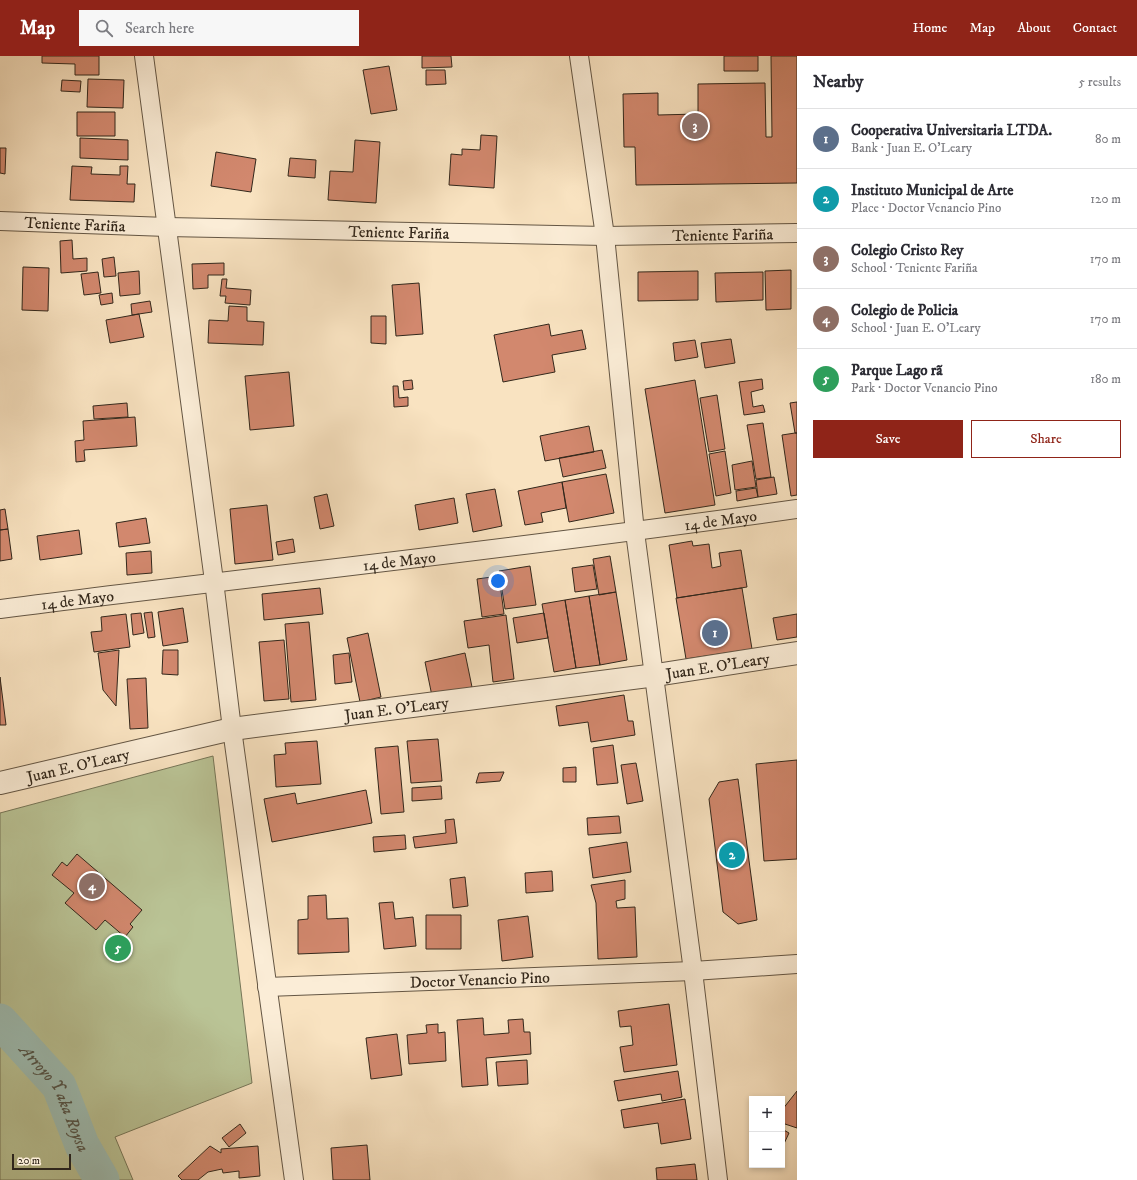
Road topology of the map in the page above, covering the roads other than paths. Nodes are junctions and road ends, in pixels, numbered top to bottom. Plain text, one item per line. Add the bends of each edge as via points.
1 (144, 56) edge
2 (579, 56) edge
3 (0, 221) edge
4 (168, 227) junction
5 (797, 233) edge
6 (605, 236) junction
7 (797, 509) edge
8 (635, 532) junction
9 (214, 582) junction
10 (0, 609) edge
11 (797, 654) edge
12 (656, 676) junction
13 (232, 729) junction
14 (0, 782) edge
15 (797, 964) edge
16 (694, 972) junction
17 (267, 987) junction
18 (294, 1180) edge
19 (718, 1180) edge

1 - 4 street
2 - 6 street
3 - 4 street, Teniente Fariña
4 - 6 street, Teniente Fariña
4 - 9 street
5 - 6 street, Teniente Fariña
6 - 8 street
7 - 8 street, 14 de Mayo
8 - 9 street, 14 de Mayo
8 - 12 street
9 - 10 street, 14 de Mayo
9 - 13 street
11 - 12 street, Juan E. O'Leary
12 - 13 street, Juan E. O'Leary
12 - 16 street
13 - 14 street, Juan E. O'Leary
13 - 17 street
15 - 16 street, Doctor Venancio Pino
16 - 17 street, Doctor Venancio Pino
16 - 19 street
17 - 18 street

